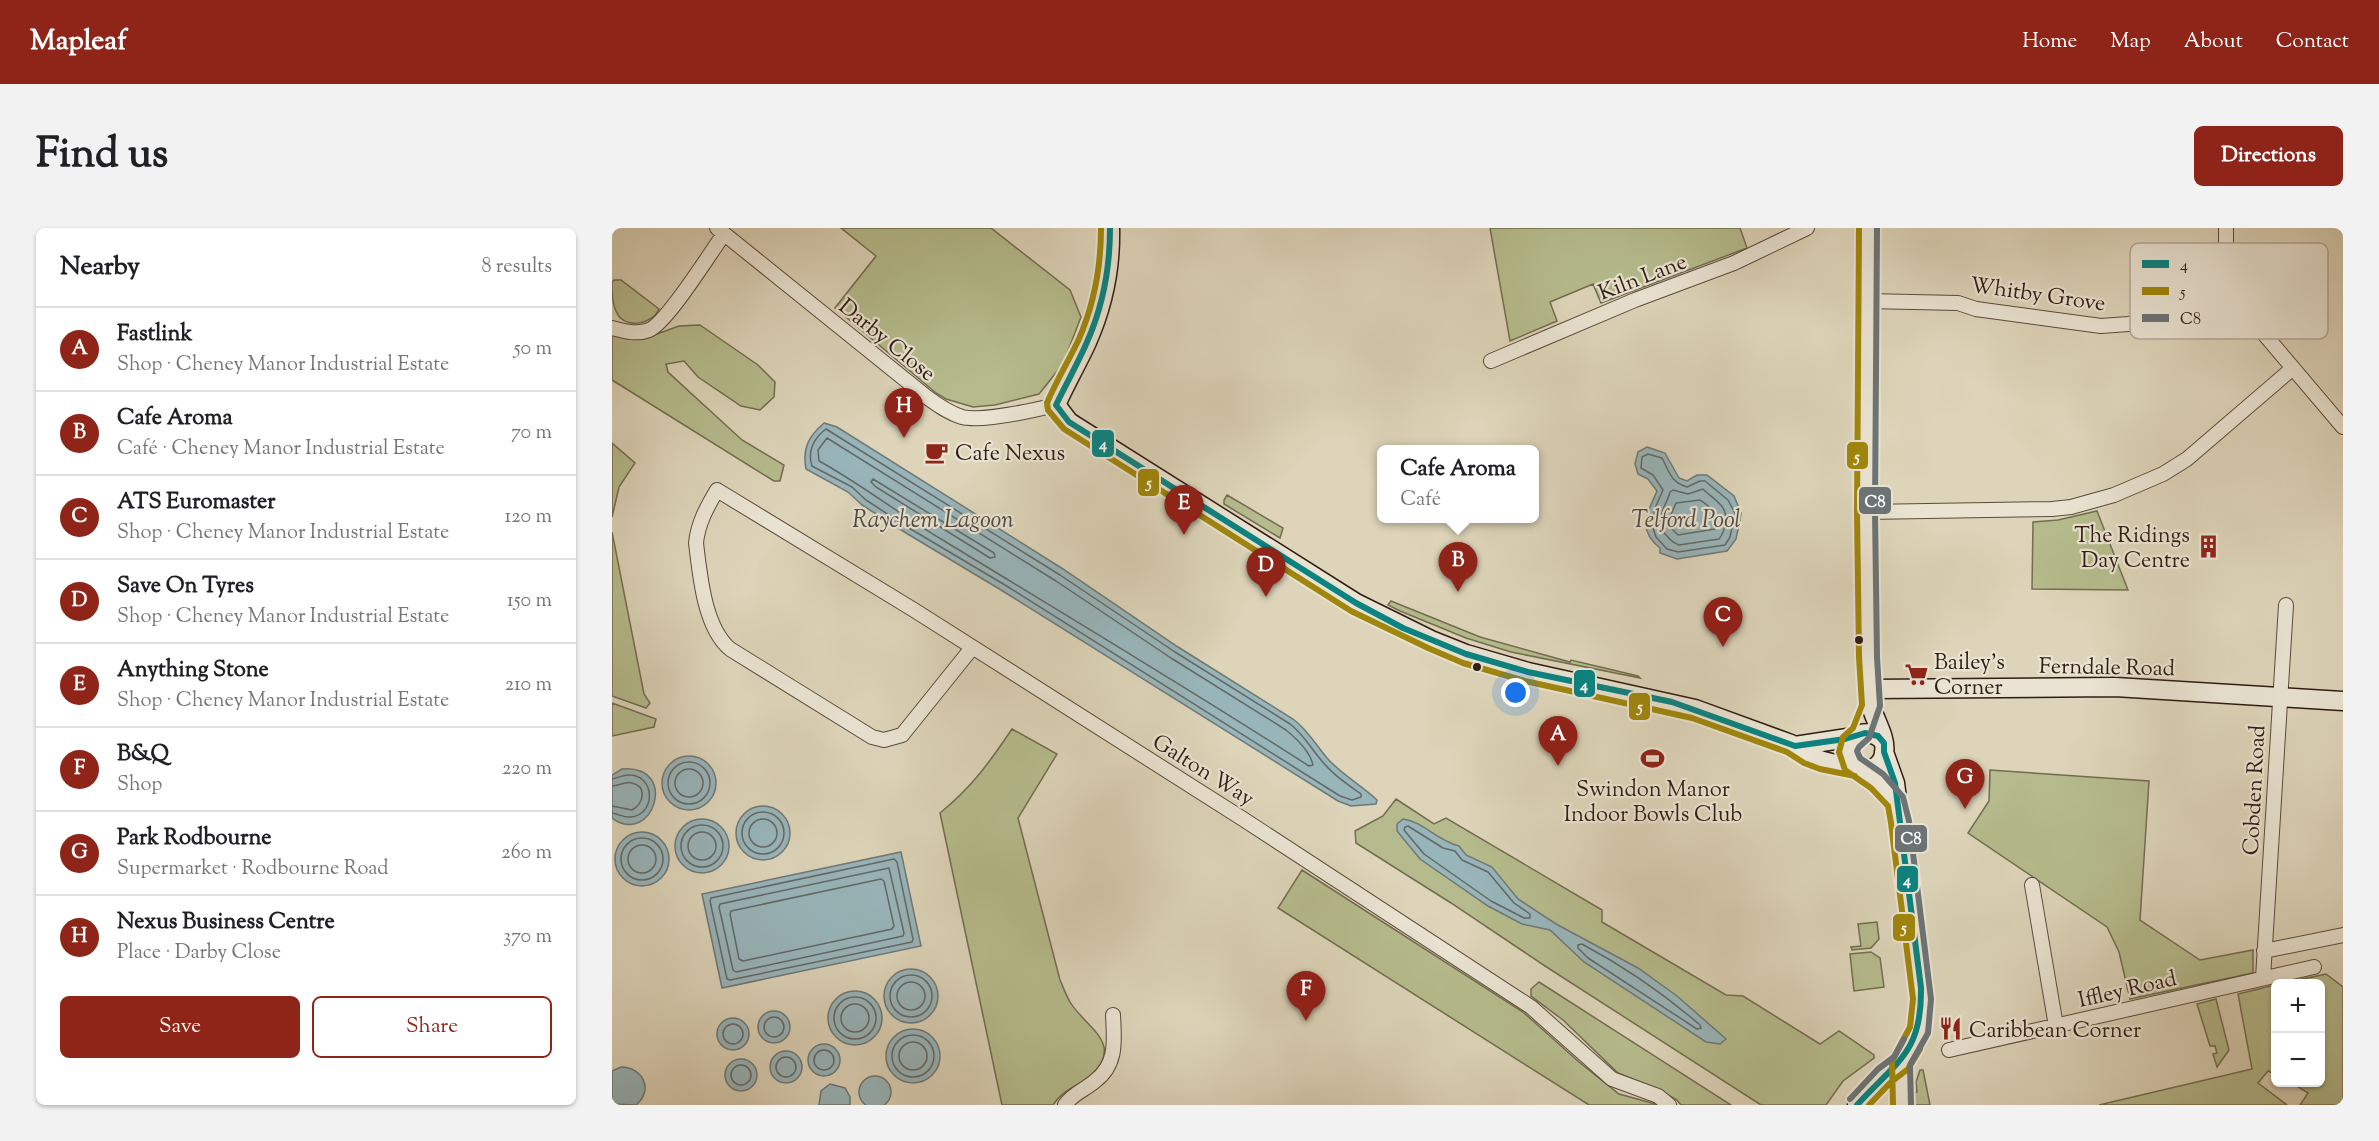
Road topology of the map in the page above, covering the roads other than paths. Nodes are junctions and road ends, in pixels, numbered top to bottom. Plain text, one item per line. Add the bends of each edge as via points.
1 (1110, 228) edge
2 (1807, 228) edge
3 (1868, 228) edge
4 (720, 231) edge
5 (1867, 301) junction
6 (2130, 324) edge
7 (612, 328) edge
8 (2268, 339) edge
9 (1491, 361) dead end
10 (2293, 368) junction
11 (1056, 405) junction
12 (2343, 427) edge
13 (1866, 512) junction
14 (2286, 605) dead end
15 (972, 648) junction
16 (1870, 698) junction
17 (2279, 698) junction
18 (2343, 701) edge
19 (1857, 736) junction
20 (1795, 746) junction
21 (1883, 746) junction
22 (1859, 769) junction
23 (1896, 802) junction
24 (2032, 885) dead end
25 (2343, 935) edge
26 (2264, 951) junction
27 (2314, 967) dead end
28 (2263, 978) junction
29 (1113, 1015) dead end
30 (2056, 1026) junction
31 (1948, 1050) dead end
32 (1901, 1063) junction
33 (1661, 1101) edge
34 (1065, 1105) edge
35 (1669, 1105) edge
36 (1857, 1105) edge
37 (1902, 1105) edge

1 - 11 street via 1107,273 1098,310
2 - 9 street, Kiln Lane via 1734,263
3 - 5 street
4 - 7 street via 660,322 644,332
4 - 11 street, Darby Close via 949,412 977,418
5 - 6 street, Whitby Grove via 1960,303 1976,309 2101,326
5 - 13 street
8 - 10 street
10 - 12 street
10 - 13 street via 2187,459 2114,495 2052,509
11 - 20 street via 1069,422 1356,603 1403,628 1466,654 1528,672 1672,702
13 - 16 street
14 - 17 street, Cobden Road
15 - 15 street, Galton Way via 902,735 884,740 872,736 720,640 699,564 697,532 708,504 717,490
15 - 33 street, Galton Way via 1531,1007 1612,1079
16 - 17 street, Ferndale Road via 2115,687
16 - 19 street
16 - 21 street
17 - 18 street, Ferndale Road
17 - 26 street, Cobden Road
19 - 20 street
19 - 21 street via 1873,734
19 - 22 street via 1848,751
20 - 22 street via 1832,764
21 - 22 street via 1879,764
21 - 23 street via 1892,770
22 - 23 street via 1882,785
23 - 32 street via 1922,999 1919,1030
24 - 30 street
25 - 26 street
26 - 28 street, Cobden Road
27 - 28 street, Iffley Road
28 - 30 street, Iffley Road
29 - 34 street via 1114,1049 1109,1064 1101,1076
30 - 31 street, Iffley Road
32 - 36 street
32 - 37 street
33 - 35 street, Galton Way

